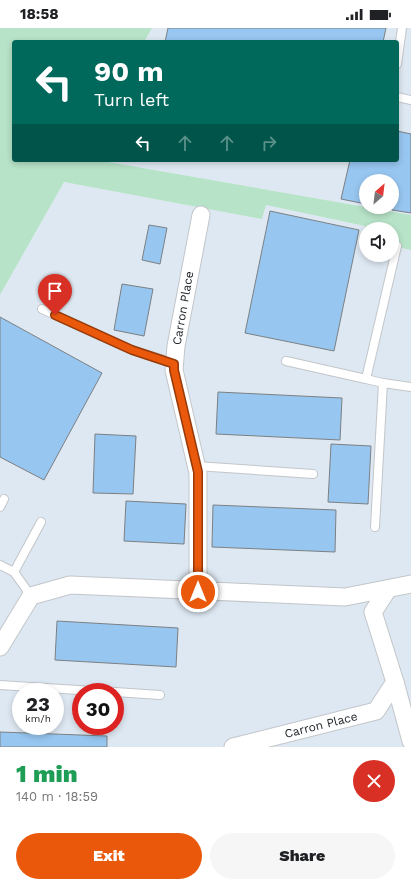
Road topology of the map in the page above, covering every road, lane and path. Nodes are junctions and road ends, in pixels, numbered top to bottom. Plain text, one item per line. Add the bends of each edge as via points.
1 (402, 28) edge
2 (399, 50) edge
3 (399, 97) edge
4 (411, 100) edge
5 (201, 215) dead end
6 (393, 262) edge
7 (42, 309) dead end
8 (286, 361) dead end
9 (174, 364) junction
10 (366, 379) junction
11 (382, 383) junction
12 (411, 387) edge
13 (196, 466) junction
14 (313, 474) dead end
15 (41, 522) dead end
16 (375, 527) dead end
17 (0, 565) edge
18 (14, 572) junction
19 (411, 584) edge
20 (388, 589) junction
21 (198, 592) junction
22 (31, 596) junction
23 (0, 647) edge
24 (396, 682) junction
25 (0, 685) edge
26 (72, 690) edge
27 (124, 693) edge
28 (160, 695) dead end
29 (411, 741) edge
30 (233, 747) edge

1 - 2 lane
3 - 4 lane
5 - 9 street, Carron Place
6 - 10 lane
7 - 9 lane via 132,350
8 - 10 lane
9 - 13 street, Carron Place
10 - 11 lane
11 - 12 lane
11 - 16 lane
13 - 14 lane
13 - 21 street, Carron Place
15 - 18 lane
17 - 18 lane
18 - 22 lane
19 - 20 street
20 - 21 street via 345,597
20 - 24 street via 373,612
21 - 22 street via 70,585
22 - 23 street
24 - 29 street
24 - 30 street, Carron Place via 376,712
25 - 26 lane
27 - 28 lane

